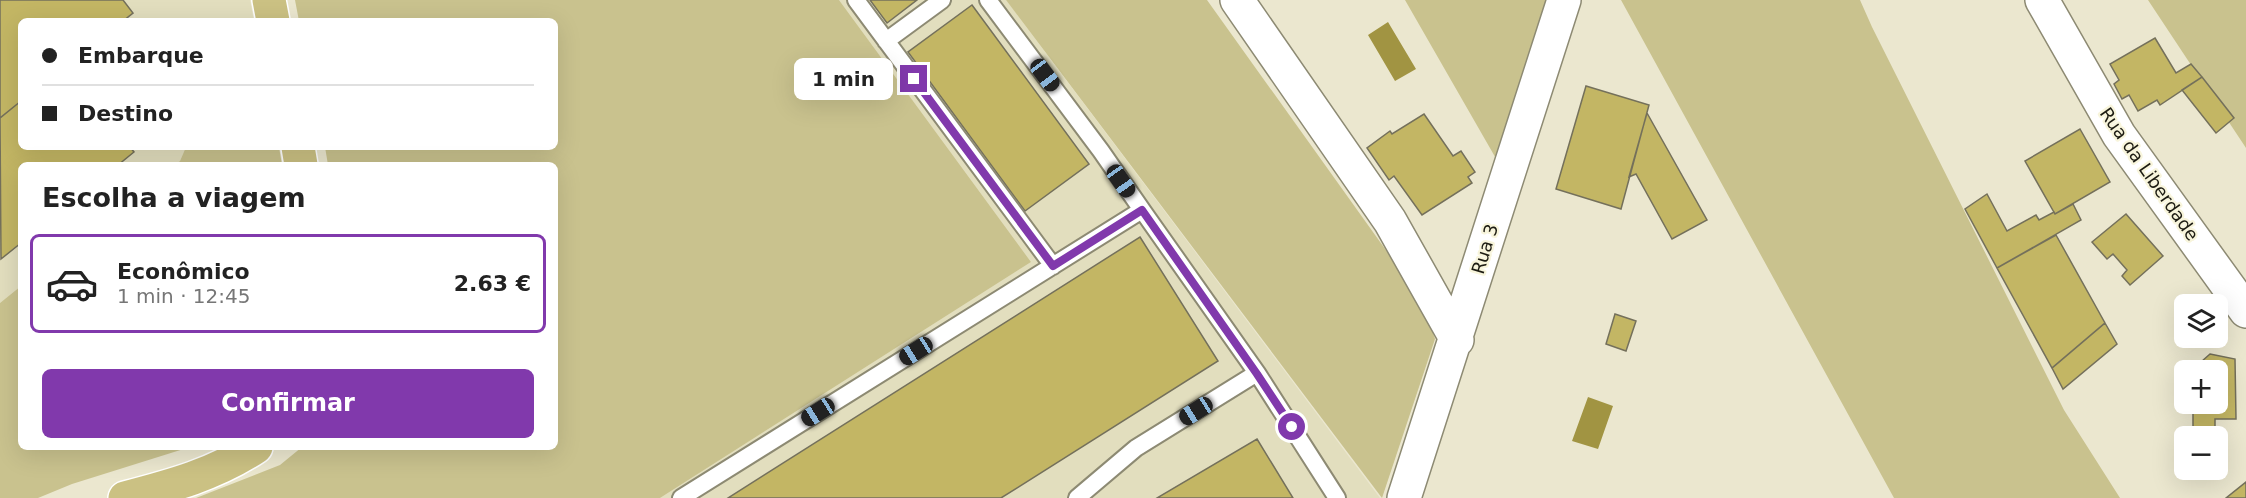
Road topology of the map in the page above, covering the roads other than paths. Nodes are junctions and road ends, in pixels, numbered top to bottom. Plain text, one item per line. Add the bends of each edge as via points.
1 (269, 0) edge
2 (856, 0) edge
3 (942, 0) edge
4 (988, 0) edge
5 (1237, 0) edge
6 (1564, 0) edge
7 (2042, 0) edge
8 (272, 18) edge
9 (886, 41) junction
10 (1142, 210) junction
11 (1053, 266) junction
12 (2246, 311) edge
13 (1457, 340) junction
14 (1257, 374) junction
15 (252, 450) edge
16 (125, 498) edge
17 (681, 498) edge
18 (1077, 498) edge
19 (1337, 498) edge
20 (1404, 498) edge

1 - 8 main road
2 - 9 lane
3 - 9 lane
4 - 10 lane
5 - 13 street via 1390,221
6 - 13 street, Rua 3
7 - 12 street, Rua da Liberdade via 2119,135
9 - 11 lane
10 - 11 lane
10 - 14 lane
11 - 17 lane
13 - 20 street, Rua 3
14 - 18 lane via 1136,448
14 - 19 lane
15 - 16 main road via 205,474

